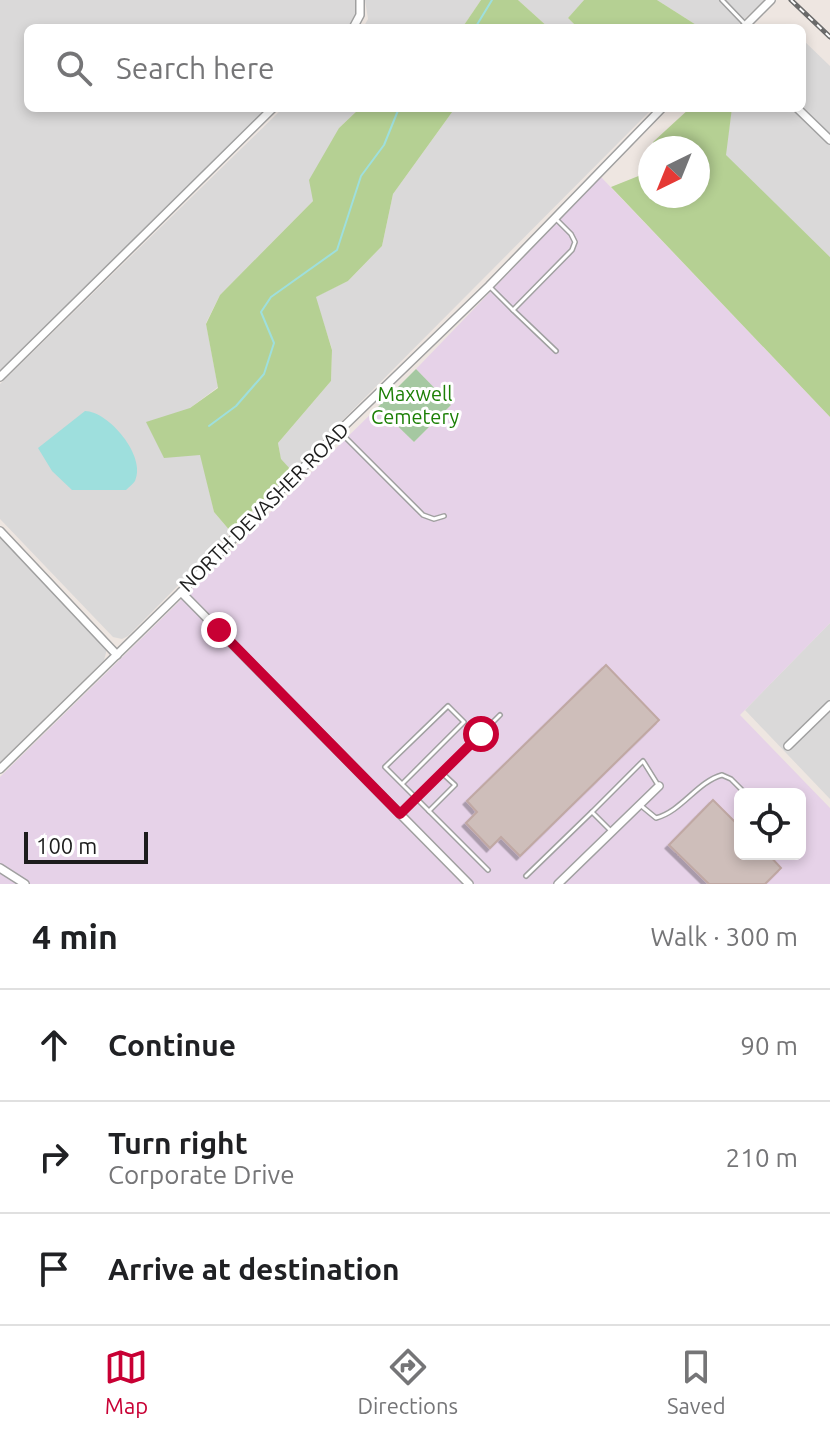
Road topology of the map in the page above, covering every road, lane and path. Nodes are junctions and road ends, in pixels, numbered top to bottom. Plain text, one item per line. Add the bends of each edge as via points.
1 (360, 0) edge
2 (722, 0) edge
3 (771, 0) edge
4 (355, 24) edge
5 (742, 24) edge
6 (746, 24) edge
7 (269, 112) edge
8 (658, 112) edge
9 (801, 112) edge
10 (830, 140) edge
11 (554, 217) junction
12 (489, 286) junction
13 (513, 310) junction
14 (556, 351) dead end
15 (0, 377) edge
16 (339, 431) junction
17 (444, 516) dead end
18 (0, 531) edge
19 (181, 592) junction
20 (117, 655) junction
21 (829, 707) edge
22 (500, 715) dead end
23 (788, 746) dead end
24 (0, 769) edge
25 (442, 773) junction
26 (402, 784) junction
27 (659, 786) joint
28 (740, 788) edge
29 (416, 798) junction
30 (639, 804) junction
31 (429, 811) junction
32 (592, 812) junction
33 (400, 814) junction
34 (612, 832) junction
35 (0, 868) edge
36 (488, 870) dead end
37 (526, 876) dead end
38 (25, 884) edge
39 (469, 884) edge
40 (558, 884) edge

1 - 4 street
2 - 5 lane
3 - 6 street
7 - 15 street
8 - 11 street, NORTH DEVASHER ROAD
9 - 10 street
11 - 12 street, NORTH DEVASHER ROAD
11 - 13 lane via 571,234 572,250
12 - 13 lane
12 - 16 street, NORTH DEVASHER ROAD
13 - 14 lane
16 - 17 lane via 423,515
16 - 19 street, NORTH DEVASHER ROAD
18 - 20 street
19 - 20 street, NORTH DEVASHER ROAD
19 - 33 street
20 - 24 street, NORTH DEVASHER ROAD
21 - 23 street
22 - 25 lane
25 - 29 lane
25 - 31 lane via 455,785
26 - 26 lane via 385,767 448,706 464,722
26 - 29 lane
27 - 30 street
27 - 32 lane via 643,761
28 - 30 lane via 722,775 715,777 656,818
29 - 31 lane
29 - 33 lane
30 - 34 street
31 - 36 lane
32 - 34 lane
32 - 37 lane
33 - 39 street
34 - 40 street
35 - 38 street

